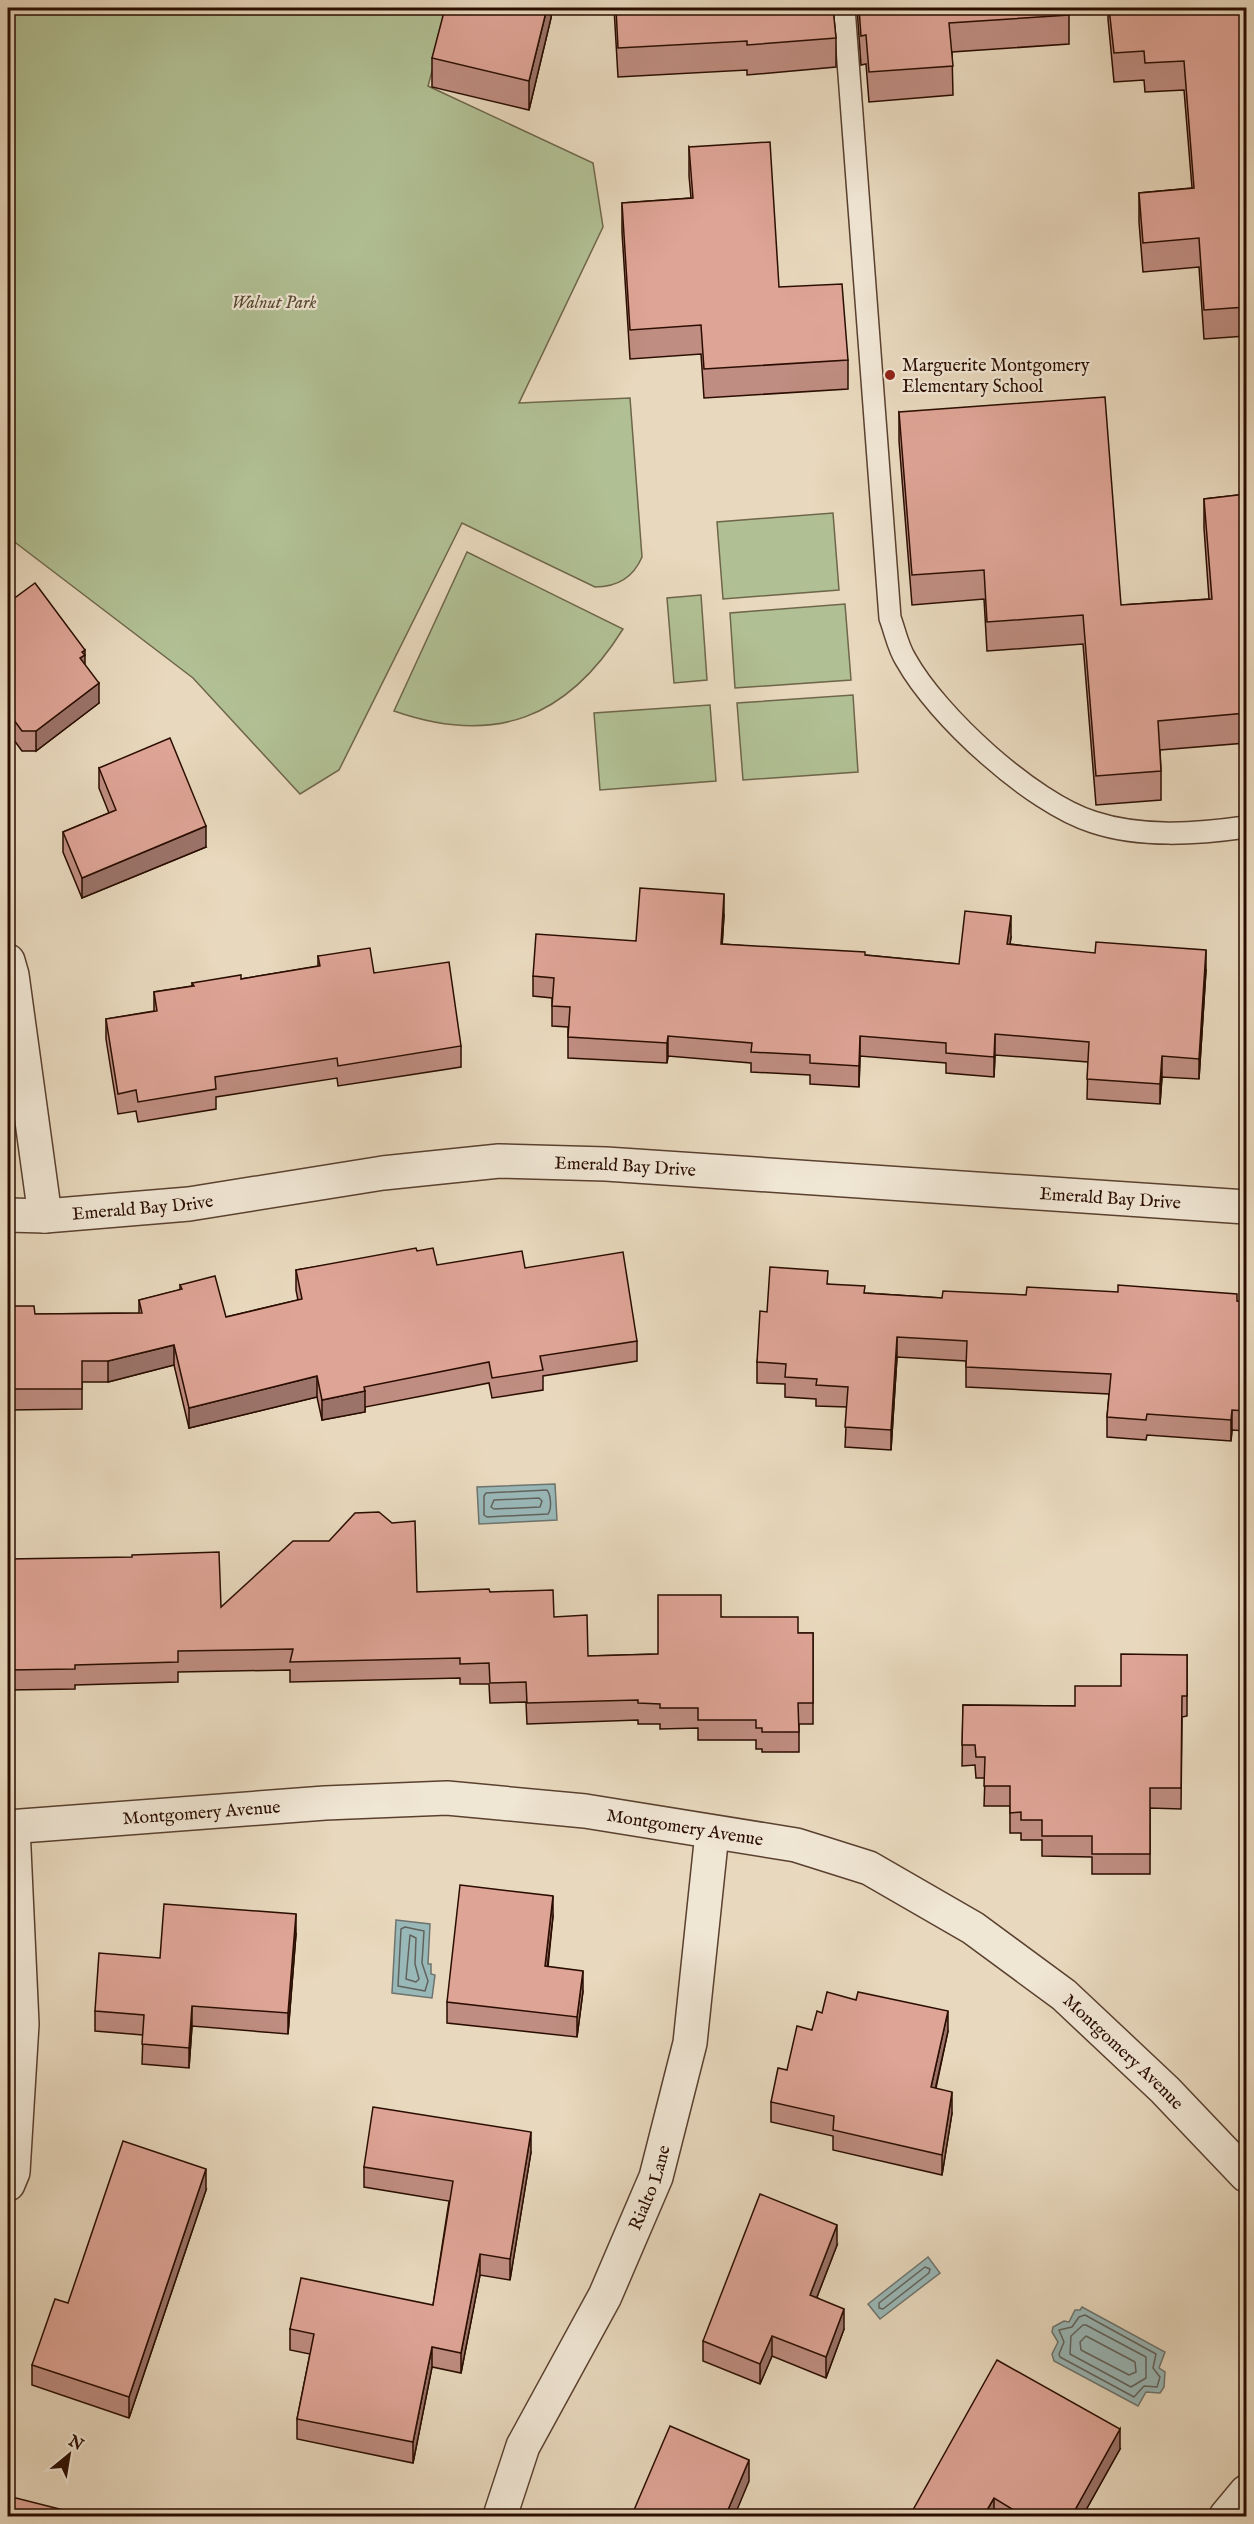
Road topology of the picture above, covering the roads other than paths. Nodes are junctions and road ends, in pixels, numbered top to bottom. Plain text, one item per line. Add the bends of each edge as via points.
1 (844, 8) edge
2 (1246, 827) edge
3 (8, 961) edge
4 (1246, 1207) edge
5 (8, 1215) edge
6 (45, 1216) junction
7 (10, 1827) edge
8 (712, 1833) junction
9 (1246, 2175) edge
10 (8, 2184) edge
11 (1246, 2492) edge
12 (500, 2517) edge
13 (1226, 2517) edge

1 - 2 lane via 890,618 905,659 934,701 982,750 1044,798 1092,822 1145,832 1206,832
3 - 6 street
4 - 6 street, Emerald Bay Drive via 606,1164 499,1161 383,1173 189,1204
5 - 6 street, Emerald Bay Drive
7 - 8 street, Montgomery Avenue via 325,1803 447,1798 585,1810
7 - 10 street via 22,2024
8 - 9 street, Montgomery Avenue via 796,1845 869,1868 973,1928 1064,1995
8 - 12 street, Rialto Lane via 690,2043 656,2177 605,2296 523,2446
11 - 13 street

